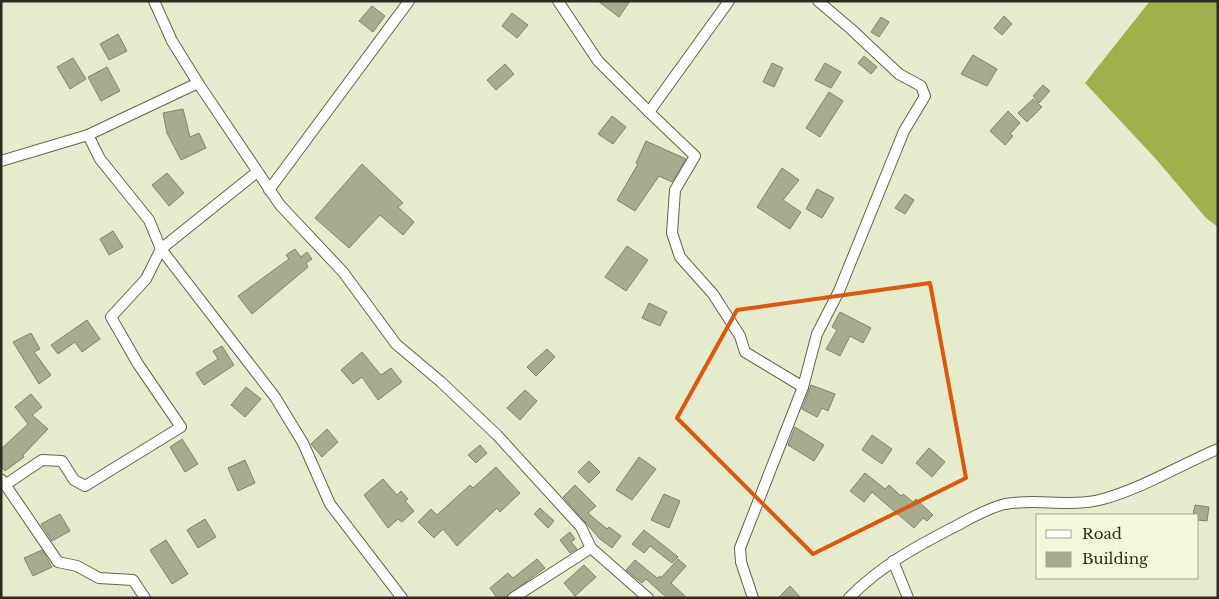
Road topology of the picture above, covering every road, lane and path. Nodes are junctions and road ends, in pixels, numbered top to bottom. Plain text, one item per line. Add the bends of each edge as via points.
1 (154, 1) edge
2 (409, 1) edge
3 (558, 1) edge
4 (729, 1) edge
5 (818, 1) edge
6 (198, 83) junction
7 (649, 112) junction
8 (88, 135) junction
9 (1, 161) edge
10 (257, 172) junction
11 (269, 190) junction
12 (161, 249) junction
13 (803, 387) junction
14 (1218, 448) edge
15 (3, 482) edge
16 (590, 548) junction
17 (893, 561) junction
18 (145, 598) edge
19 (402, 598) edge
20 (513, 598) edge
21 (648, 598) edge
22 (752, 598) edge
23 (849, 598) edge
24 (908, 598) edge

1 - 6 street via 172,41
2 - 11 street
3 - 7 street via 598,61
4 - 7 street
5 - 13 street via 899,74 921,86 925,96 904,130 839,290 816,334
6 - 8 street
6 - 10 street
7 - 13 street via 695,156 676,190 672,233 680,257 713,294 740,336 745,352
8 - 9 street
8 - 12 street via 100,159 149,220
10 - 11 street
10 - 12 street
11 - 16 street via 343,272 396,344 497,435 581,527
12 - 15 street via 146,279 111,317 181,427 85,486 74,480 62,461 42,460
12 - 19 street via 275,397 303,443 330,504
13 - 22 street via 740,548
14 - 17 street via 1131,490 1102,499 1079,504 1039,501 1004,504 922,543
15 - 18 street via 58,562 77,566 99,578 133,580
16 - 20 street
16 - 21 street
17 - 23 street via 868,578
17 - 24 street

